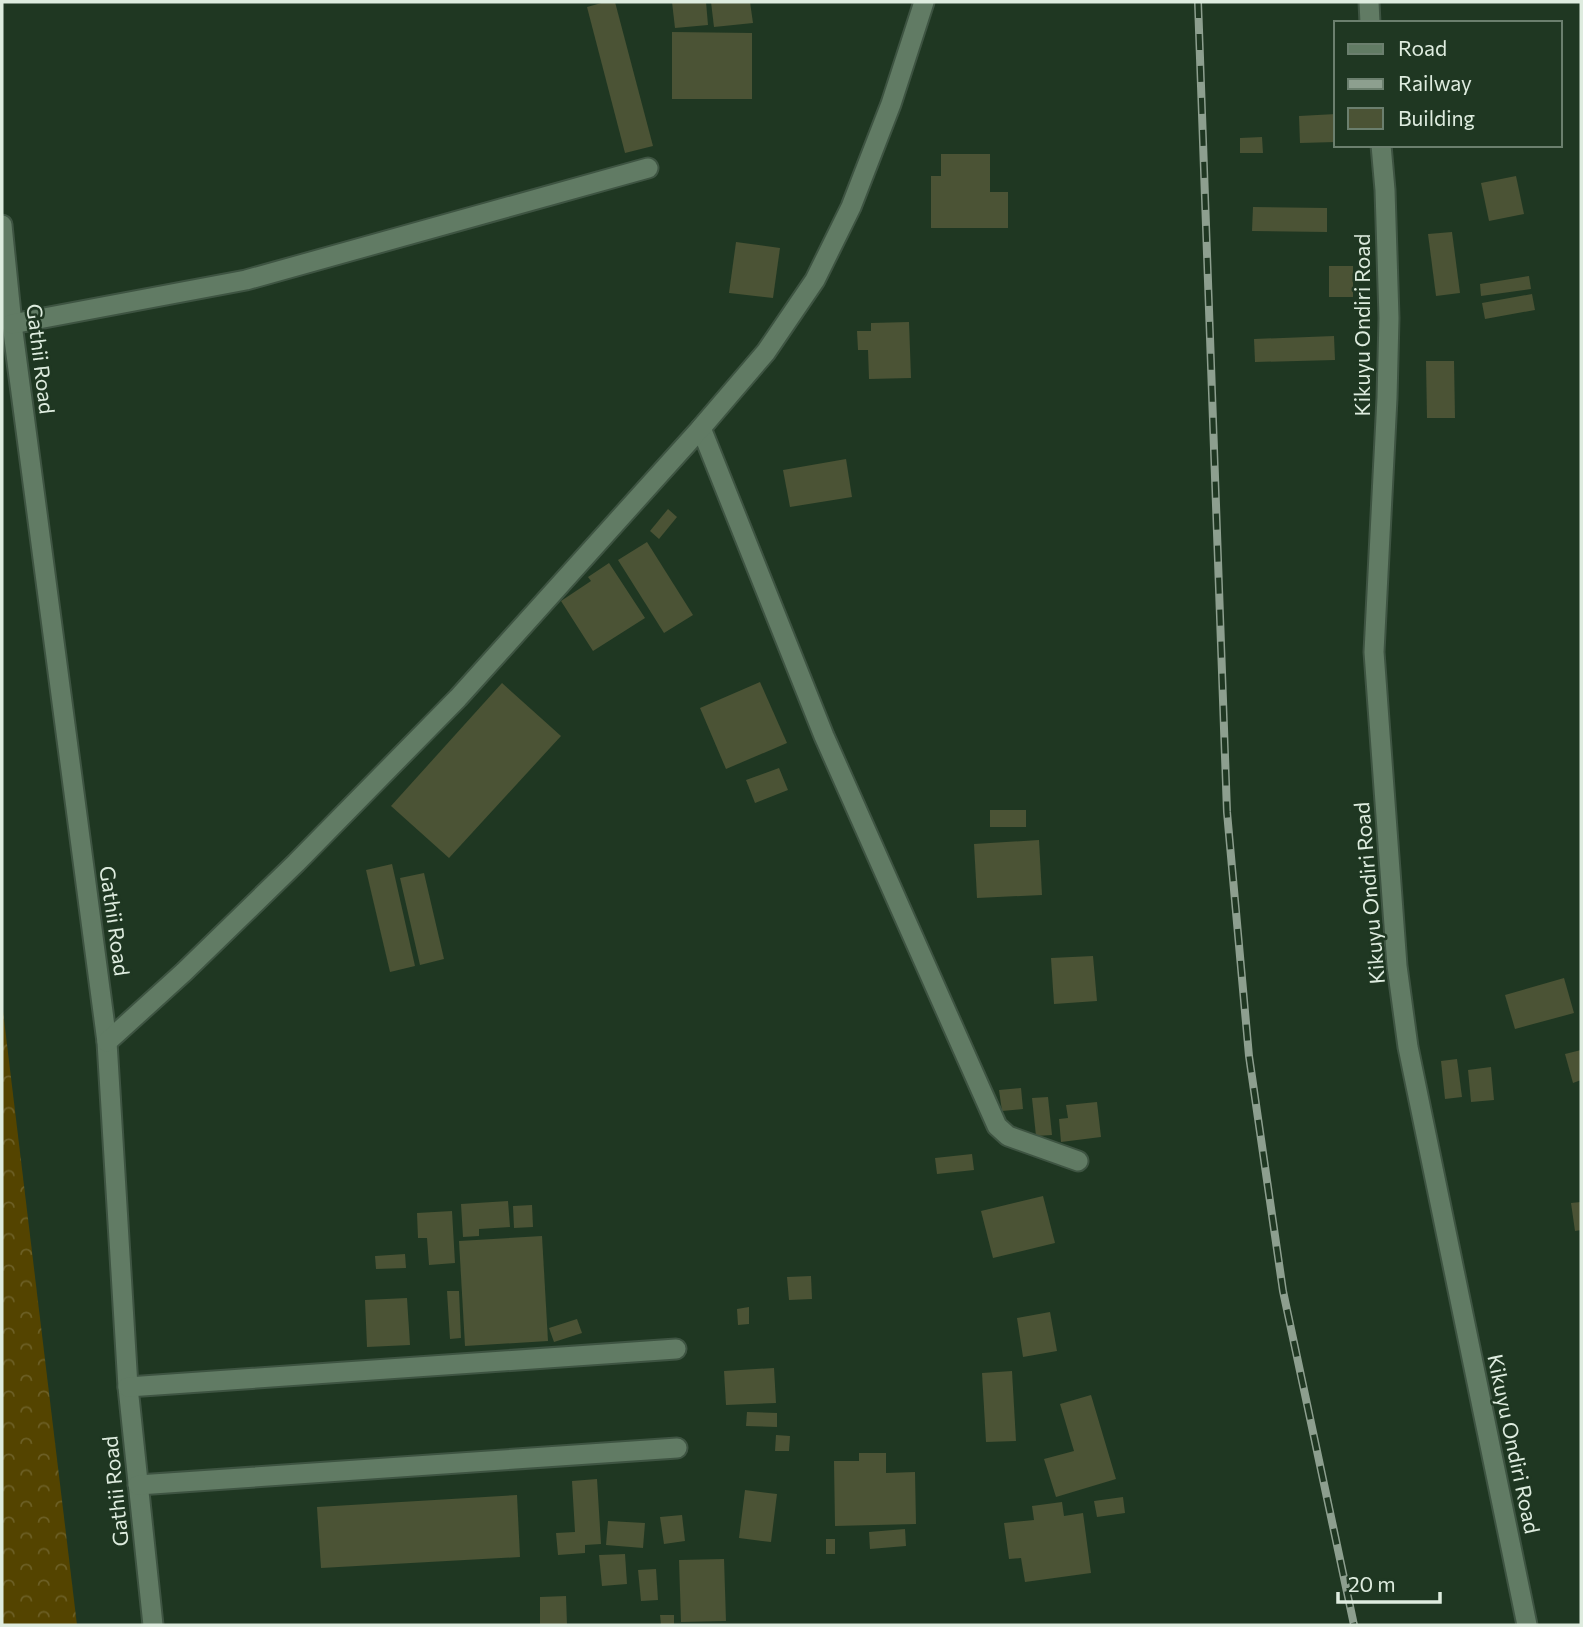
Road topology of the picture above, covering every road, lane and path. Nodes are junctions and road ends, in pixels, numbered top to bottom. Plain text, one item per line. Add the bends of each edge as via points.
1 (924, 2) edge
2 (1369, 2) edge
3 (1370, 21) edge
4 (1381, 147) edge
5 (648, 168) dead end
6 (2, 225) edge
7 (12, 324) junction
8 (701, 428) junction
9 (107, 1042) junction
10 (1077, 1161) dead end
11 (676, 1349) dead end
12 (128, 1387) junction
13 (677, 1448) dead end
14 (138, 1485) junction
15 (153, 1625) edge
16 (1527, 1625) edge

1 - 8 street via 851,207 815,280 766,352
2 - 3 street
4 - 16 street, Kikuyu Ondiri Road via 1389,318 1374,652 1397,966 1408,1047
5 - 7 street via 246,280
6 - 7 street, Gathii Road
7 - 9 street, Gathii Road
8 - 9 street via 457,698 296,863
8 - 10 street via 824,736 997,1126 1008,1136
9 - 12 street, Gathii Road
11 - 12 street
12 - 14 street, Gathii Road
13 - 14 street
14 - 15 street, Gathii Road

